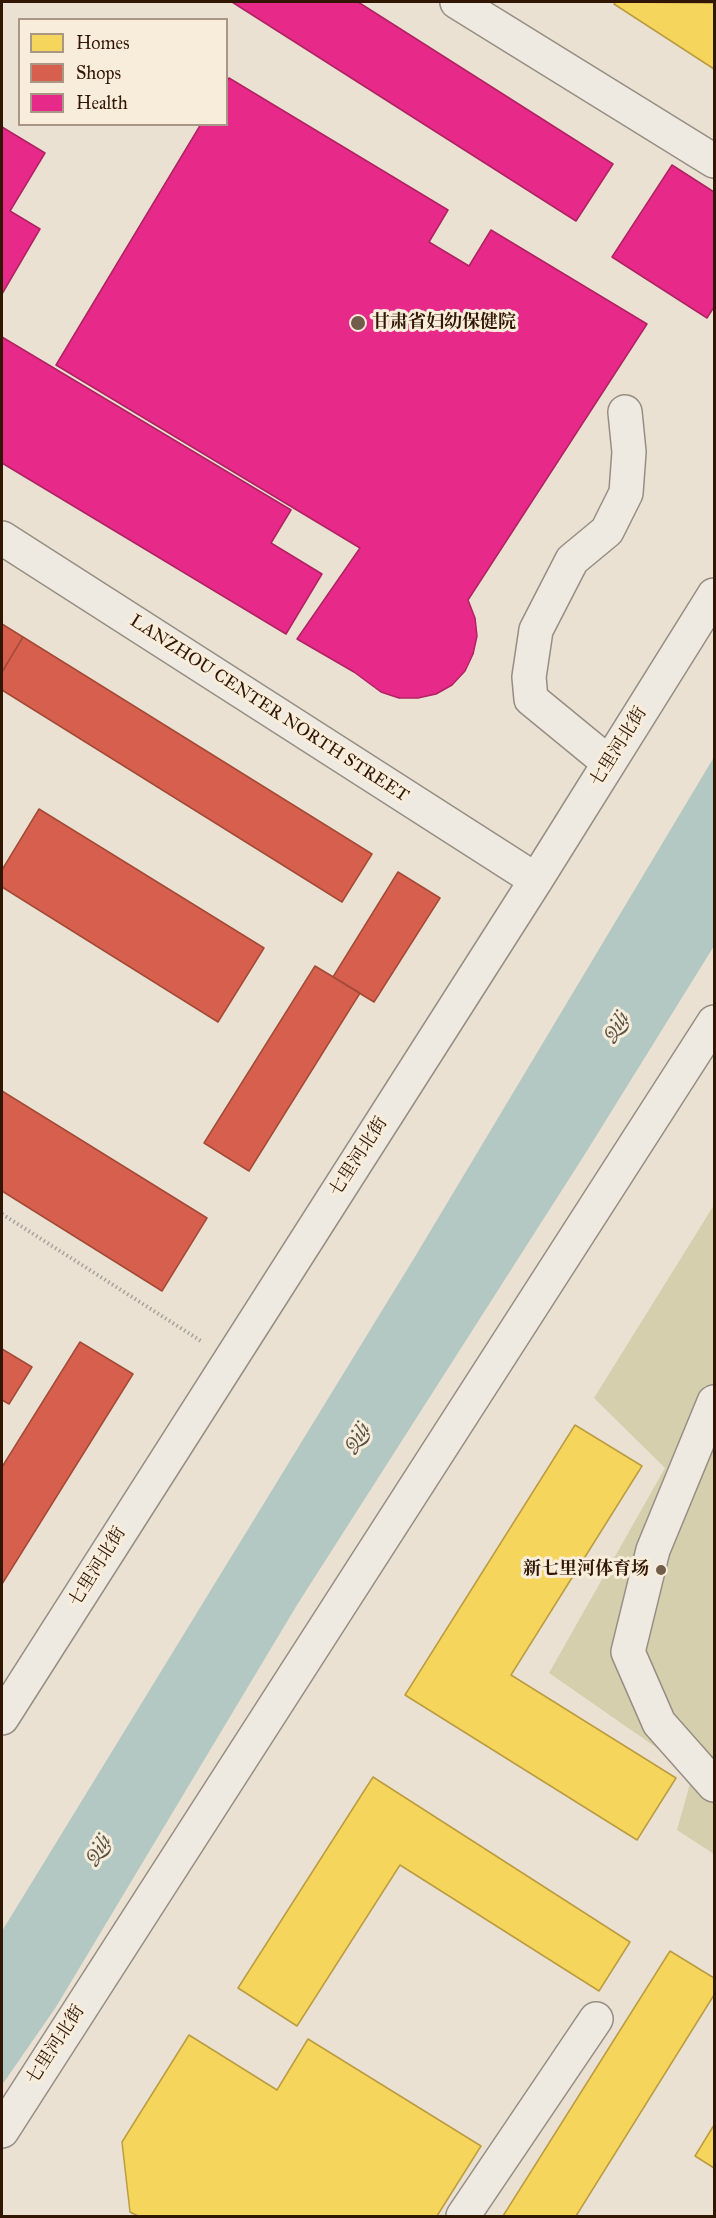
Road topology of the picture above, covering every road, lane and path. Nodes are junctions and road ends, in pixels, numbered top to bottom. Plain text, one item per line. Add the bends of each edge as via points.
1 (458, 2) edge
2 (714, 161) edge
3 (625, 412) dead end
4 (2, 537) edge
5 (714, 595) edge
6 (609, 763) junction
7 (536, 880) junction
8 (714, 1022) edge
9 (2, 1214) edge
10 (230, 1359) junction
11 (714, 1402) edge
12 (2, 1718) edge
13 (714, 1785) edge
14 (596, 2019) dead end
15 (2, 2131) edge
16 (463, 2217) edge

1 - 2 street
3 - 6 street via 629,452 626,493 607,531 572,560 536,630 530,677 531,699
4 - 7 street, LANZHOU CENTER NORTH STREET
5 - 6 street, 七里河北街
6 - 7 street, 七里河北街
7 - 10 street, 七里河北街
8 - 15 street, 七里河北街
9 - 10 path
10 - 12 street, 七里河北街
11 - 13 street via 653,1550 628,1652 659,1723
14 - 16 street

